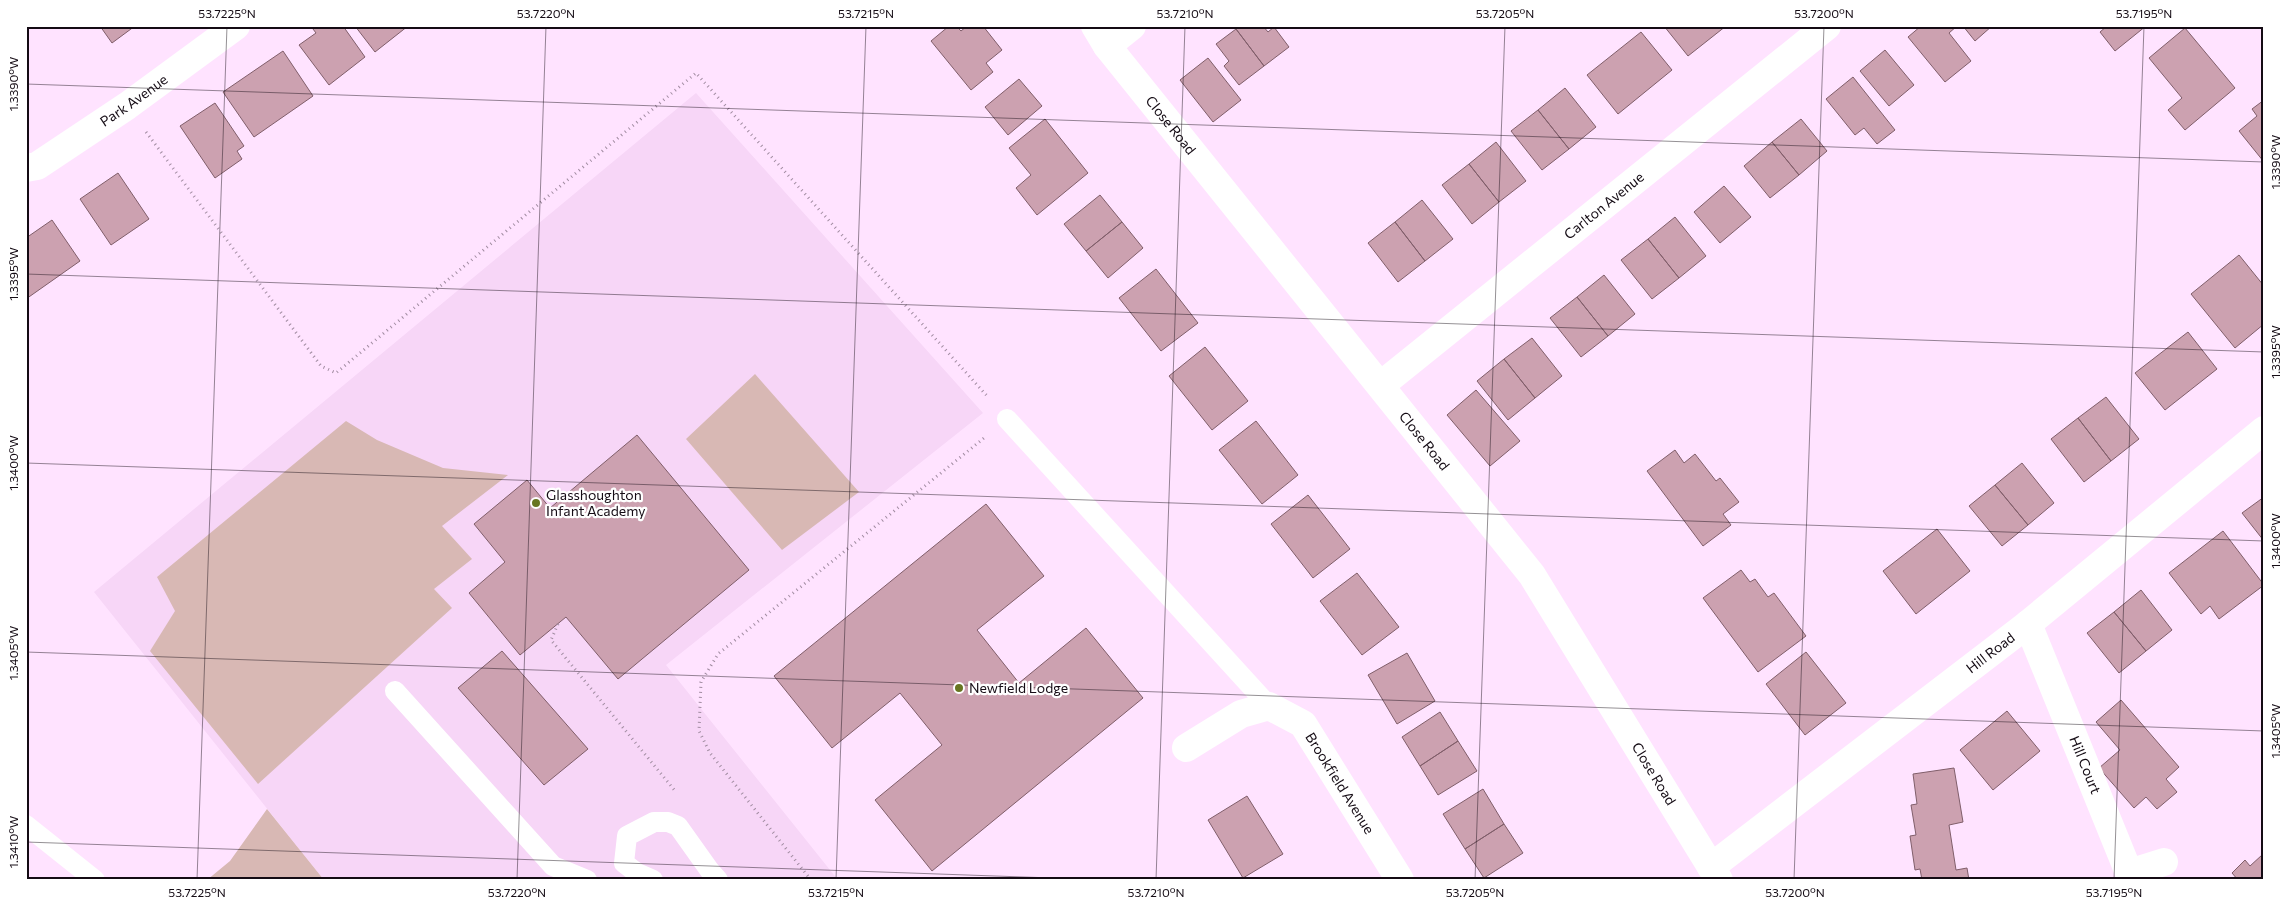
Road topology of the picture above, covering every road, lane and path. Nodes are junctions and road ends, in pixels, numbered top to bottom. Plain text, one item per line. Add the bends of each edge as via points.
1 (236, 26) edge
2 (1132, 26) edge
3 (1827, 26) edge
4 (1101, 36) edge
5 (126, 106) junction
6 (26, 168) edge
7 (1381, 385) junction
8 (1008, 419) junction
9 (2264, 430) edge
10 (558, 624) dead end
11 (2028, 624) junction
12 (395, 691) dead end
13 (1269, 706) junction
14 (1186, 748) dead end
15 (680, 797) dead end
16 (26, 825) edge
17 (2164, 862) dead end
18 (1715, 873) edge
19 (95, 880) edge
20 (587, 880) edge
21 (654, 880) edge
22 (718, 880) edge
23 (811, 880) edge
24 (1400, 880) edge

1 - 5 street, Park Avenue
2 - 4 street
3 - 7 street, Carlton Avenue
4 - 7 street, Close Road
5 - 6 street, Park Avenue via 37,166
5 - 8 path via 321,366 336,373 696,73
7 - 18 street, Close Road via 1532,576
8 - 13 lane
8 - 23 path via 718,654 701,682 699,730 710,752
9 - 11 street, Hill Road
10 - 15 path via 551,640
11 - 17 street, Hill Court via 2130,873
11 - 18 street, Hill Road
12 - 20 lane via 553,866
13 - 14 street via 1241,714
13 - 24 street, Brookfield Avenue via 1304,724
16 - 19 lane
21 - 22 lane via 624,863 627,836 654,822 678,826

